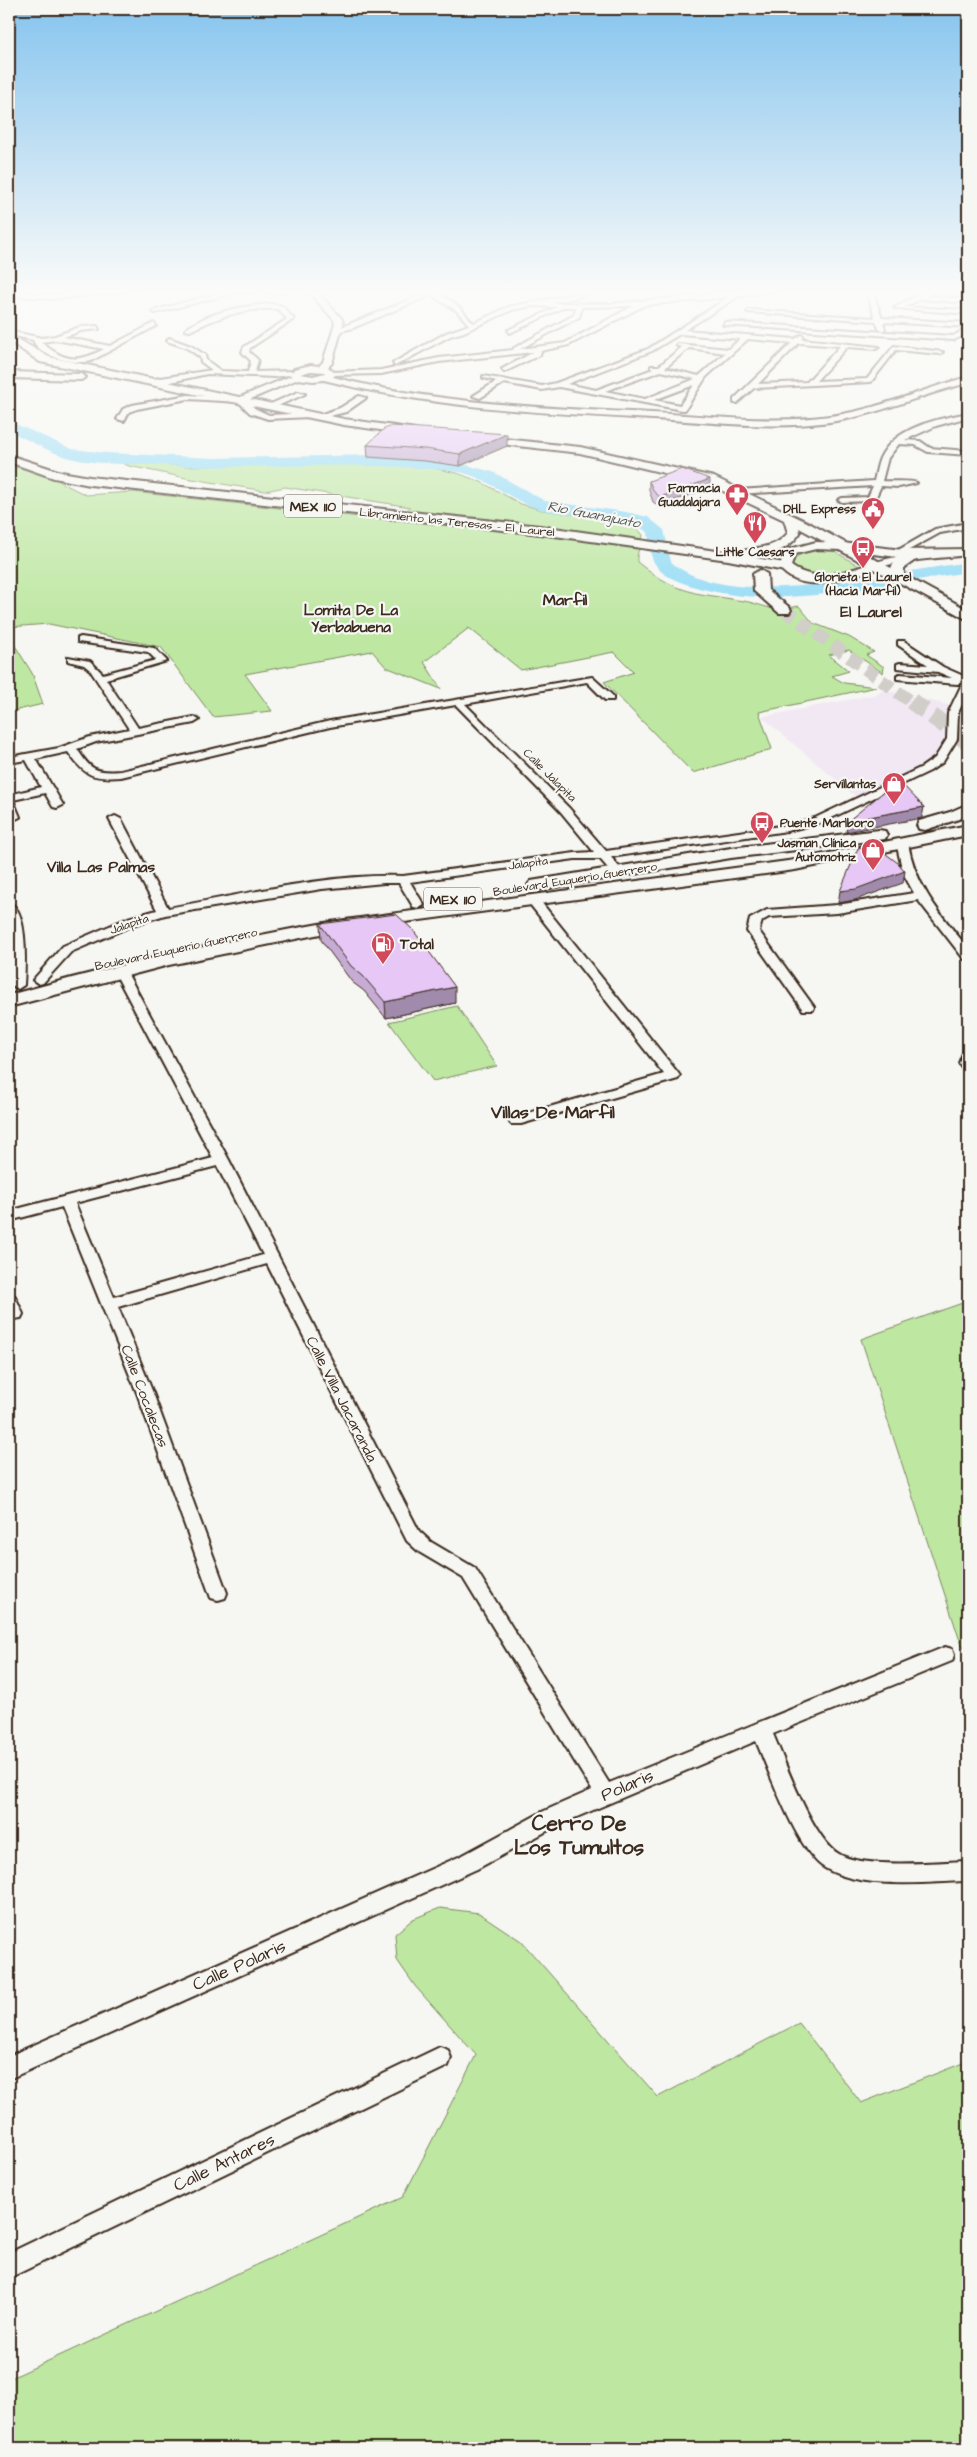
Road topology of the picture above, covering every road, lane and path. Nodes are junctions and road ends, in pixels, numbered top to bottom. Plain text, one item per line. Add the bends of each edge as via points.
1 (145, 405) edge
2 (246, 405) edge
3 (264, 405) edge
4 (273, 405) edge
5 (351, 405) edge
6 (484, 405) edge
7 (664, 405) edge
8 (684, 405) edge
9 (888, 405) edge
10 (270, 406) junction
11 (968, 415) edge
12 (314, 416) junction
13 (121, 419) dead end
14 (426, 433) edge
15 (465, 437) edge
16 (896, 441) junction
17 (968, 453) edge
18 (9, 458) edge
19 (876, 483) junction
20 (914, 483) dead end
21 (738, 492) junction
22 (842, 500) dead end
23 (790, 520) junction
24 (805, 526) junction
25 (968, 526) edge
26 (841, 546) junction
27 (790, 552) junction
28 (968, 552) edge
29 (897, 553) junction
30 (950, 554) junction
31 (728, 556) junction
32 (875, 558) junction
33 (911, 558) junction
34 (785, 566) junction
35 (896, 577) junction
36 (764, 581) junction
37 (784, 610) tunnel mouth
38 (968, 616) edge
39 (81, 640) dead end
40 (901, 643) dead end
41 (71, 659) dead end
42 (900, 666) dead end
43 (940, 669) junction
44 (900, 677) dead end
45 (100, 678) junction
46 (968, 682) edge
47 (609, 698) dead end
48 (459, 703) junction
49 (194, 720) dead end
50 (136, 732) junction
51 (66, 749) junction
52 (29, 756) junction
53 (9, 760) edge
54 (48, 789) junction
55 (9, 798) edge
56 (9, 802) edge
57 (57, 806) dead end
58 (968, 808) edge
59 (14, 817) dead end
60 (115, 819) dead end
61 (968, 822) edge
62 (968, 831) edge
63 (902, 837) junction
64 (861, 852) junction
65 (604, 855) junction
66 (617, 872) junction
67 (913, 878) junction
68 (403, 880) junction
69 (920, 896) junction
70 (533, 900) junction
71 (418, 905) junction
72 (9, 907) edge
73 (164, 912) junction
74 (968, 956) edge
75 (120, 971) junction
76 (39, 980) junction
77 (13, 986) edge
78 (9, 1001) edge
79 (808, 1007) dead end
80 (968, 1056) edge
81 (968, 1066) edge
82 (516, 1121) dead end
83 (222, 1160) junction
84 (67, 1201) junction
85 (9, 1216) edge
86 (271, 1258) junction
87 (9, 1300) edge
88 (110, 1304) junction
89 (15, 1314) dead end
90 (218, 1593) dead end
91 (944, 1655) dead end
92 (761, 1730) junction
93 (605, 1794) junction
94 (470, 1862) joint
95 (968, 1872) edge
96 (440, 2058) dead end
97 (9, 2068) edge
98 (9, 2266) edge

1 - 13 street via 126,412
2 - 12 street via 253,411 276,418
3 - 10 main road
4 - 10 street
5 - 12 street via 343,410
6 - 9 street via 746,423 794,423 832,419
7 - 8 street via 682,408
10 - 12 main road
11 - 16 street via 946,420
12 - 14 main road
15 - 21 main road via 610,456 686,473
16 - 17 street via 917,444 928,450
16 - 19 street via 884,456
18 - 31 main road, Libramiento las Teresas - El Laurel / MEX 110 via 41,470 90,481 620,540
19 - 20 street
19 - 21 street
19 - 22 street via 871,499
21 - 23 main road
23 - 24 main road
23 - 31 main road via 794,533 783,544 755,554
24 - 26 main road
24 - 32 main road
25 - 29 street via 938,531
26 - 27 street via 806,546
26 - 32 main road
27 - 34 street
27 - 36 main road
28 - 30 street
29 - 30 street
29 - 32 street
30 - 33 street
31 - 36 main road, MEX 110 via 753,567
32 - 33 street
32 - 34 street via 843,576 819,579 797,575
32 - 35 main road
33 - 35 main road via 898,566
34 - 36 main road
35 - 38 main road
36 - 37 main road, MEX 110
39 - 45 street via 151,650 162,661
40 - 43 street
41 - 45 street via 87,663
42 - 43 street
43 - 46 street
44 - 46 street
45 - 50 street
46 - 65 street, Jalapita via 953,713 952,739 939,760 849,806 819,820 786,828
47 - 48 street via 589,679
48 - 51 street via 330,724 121,774 99,776 87,772
48 - 65 street, Calle Jalapita via 566,810
49 - 50 street
50 - 51 street via 94,739
51 - 52 street
52 - 53 street
52 - 54 street
54 - 55 street
54 - 57 street
56 - 59 street
58 - 63 main road
60 - 73 street
61 - 63 main road, Boulevard Euquerio Guerrero / MEX 110
62 - 63 main road, MEX 110
63 - 64 main road, MEX 110
63 - 66 main road, Boulevard Euquerio Guerrero / MEX 110 via 749,851
63 - 67 street via 902,853
64 - 67 street via 881,855
64 - 70 main road, MEX 110 via 795,865
65 - 66 street, Calle Jalapita
65 - 68 street, Jalapita
66 - 71 main road, Boulevard Euquerio Guerrero / MEX 110
67 - 69 street
68 - 71 street
68 - 73 street, Jalapita via 322,885
69 - 74 street
69 - 79 street via 756,919 753,931 760,943
70 - 75 main road, MEX 110 via 330,927 203,950
70 - 82 street via 673,1076
71 - 76 main road, Boulevard Euquerio Guerrero / MEX 110 via 204,941
72 - 77 street via 19,934
73 - 76 street, Jalapita via 67,949
75 - 78 main road, MEX 110
75 - 83 street, Calle Villa Jacaranda
76 - 77 main road, Boulevard Euquerio Guerrero / MEX 110
80 - 81 street
83 - 84 street
83 - 86 street, Calle Villa Jacaranda
84 - 85 street
84 - 88 street, Calle Cocalecas
86 - 88 street
86 - 93 street, Calle Villa Jacaranda via 413,1536 424,1547 469,1573
87 - 89 street
88 - 90 street, Calle Cocalecas
91 - 92 street, Polaris
92 - 93 street, Polaris
92 - 95 street via 811,1838 830,1861 858,1871
93 - 94 street, Polaris via 551,1818
94 - 97 street, Calle Polaris
96 - 98 street, Calle Antares

